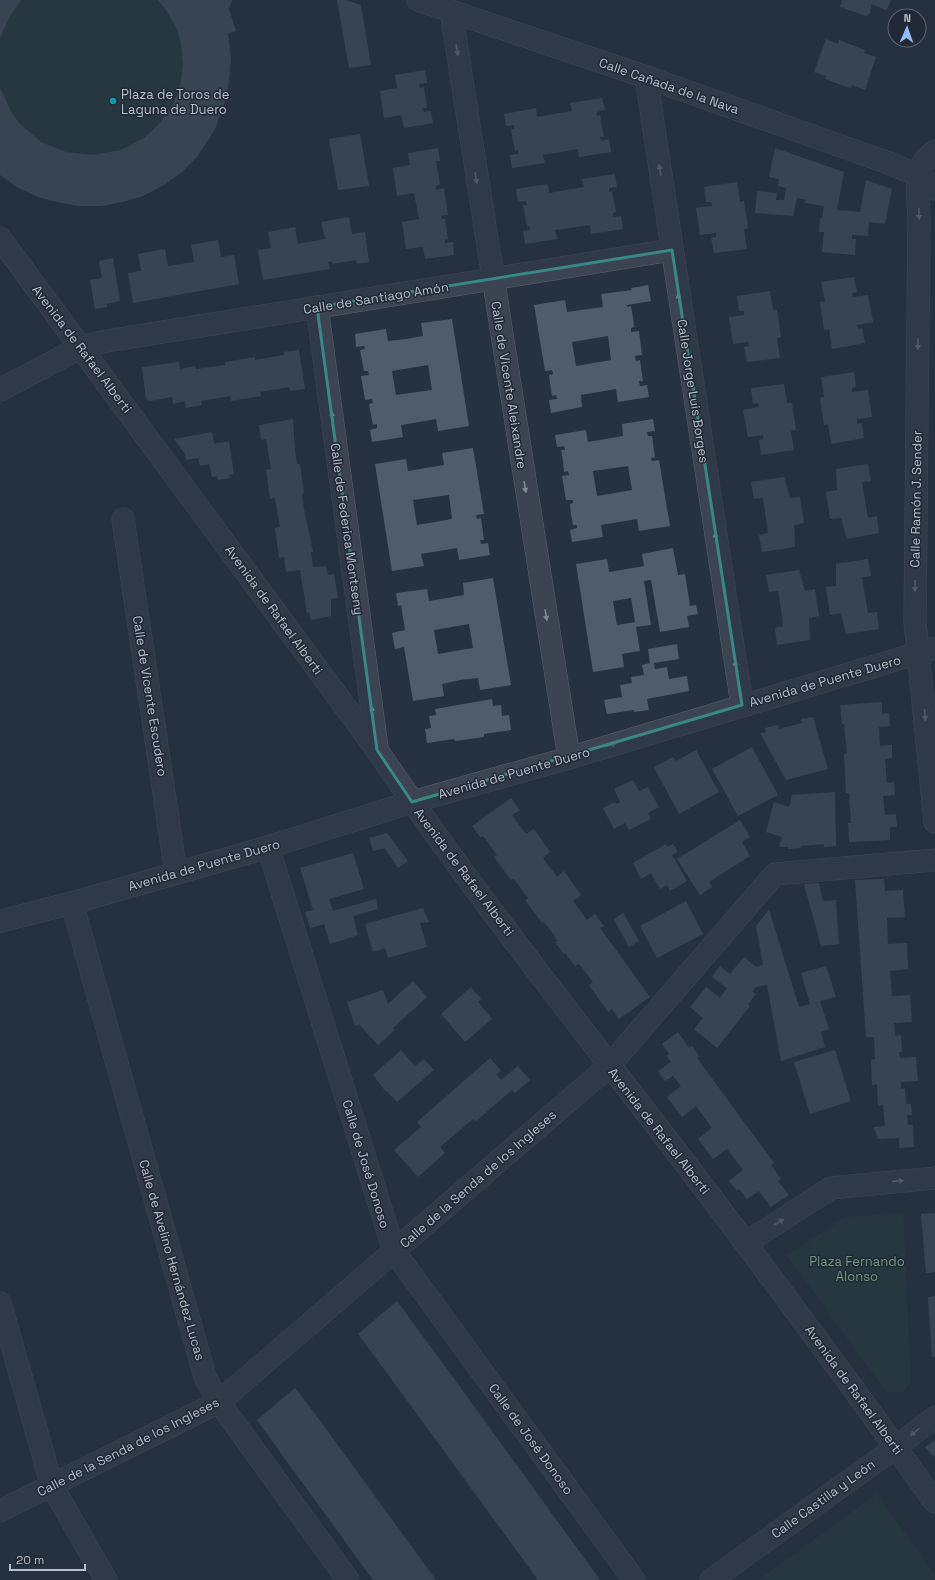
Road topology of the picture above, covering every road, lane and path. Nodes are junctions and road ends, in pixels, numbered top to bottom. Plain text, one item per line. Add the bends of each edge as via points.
1 (418, 0) edge
2 (451, 11) junction
3 (646, 77) junction
4 (935, 151) edge
5 (918, 175) junction
6 (935, 189) edge
7 (0, 238) edge
8 (672, 250) junction
9 (492, 279) junction
10 (317, 307) junction
11 (81, 347) junction
12 (0, 390) edge
13 (123, 519) dead end
14 (927, 650) edge
15 (742, 705) junction
16 (377, 750) junction
17 (569, 758) junction
18 (412, 802) junction
19 (935, 822) edge
20 (268, 847) junction
21 (935, 860) edge
22 (176, 873) junction
23 (72, 903) junction
24 (0, 921) edge
25 (609, 1066) junction
26 (935, 1178) edge
27 (746, 1243) junction
28 (394, 1251) junction
29 (0, 1303) edge
30 (219, 1402) junction
31 (935, 1417) edge
32 (896, 1447) junction
33 (52, 1486) junction
34 (935, 1502) edge
35 (0, 1511) edge
36 (106, 1580) edge
37 (348, 1580) edge
38 (634, 1580) edge
39 (711, 1580) edge

1 - 2 street, Calle Cañada de la Nava
2 - 3 street, Calle Cañada de la Nava
2 -> 9 street, Calle de Vicente Aleixandre
3 - 5 street, Calle Cañada de la Nava
8 -> 3 street, Calle Jorge Luis Borges
4 - 5 street via 924,159
5 - 6 street, Calle Cañada de la Nava
5 -> 14 street, Calle Ramón J. Sender via 915,622
7 - 11 street, Avenida de Rafael Alberti
8 - 9 street, Calle de Santiago Amón
15 -> 8 street, Calle Jorge Luis Borges
9 - 10 street, Calle de Santiago Amón
9 -> 17 street, Calle de Vicente Aleixandre
10 - 11 street, Calle de Santiago Amón
16 -> 10 street, Calle de Federica Montseny
11 - 12 street, Calle de Santiago Amón
11 - 16 street, Avenida de Rafael Alberti
13 - 22 street, Calle de Vicente Escudero
14 - 15 street, Avenida de Puente Duero
14 -> 19 street, Calle Ramón J. Sender
17 -> 15 street, Avenida de Puente Duero
16 - 18 street, Avenida de Rafael Alberti
17 - 18 street, Avenida de Puente Duero
18 - 20 street, Avenida de Puente Duero
18 - 25 street, Avenida de Rafael Alberti
20 - 22 street, Avenida de Puente Duero
20 - 28 street, Calle de José Donoso
21 - 25 street, Calle de la Senda de los Ingleses via 775,874
22 - 23 street, Avenida de Puente Duero
23 - 24 street, Avenida de Puente Duero
23 - 30 street, Calle de Avelino Hernández Lucas via 205,1377
25 - 27 street, Avenida de Rafael Alberti
25 - 28 street, Calle de la Senda de los Ingleses
27 -> 26 street via 831,1188
27 - 32 street, Avenida de Rafael Alberti
28 - 30 street, Calle de la Senda de los Ingleses
28 - 38 street, Calle de José Donoso
29 - 33 street
30 - 33 street, Calle de la Senda de los Ingleses
30 - 37 street, Calle de Avelino Hernández Lucas
31 -> 32 street, Calle Castilla y León
32 - 34 street, Avenida de Rafael Alberti
32 - 39 street, Calle Castilla y León
33 - 35 street, Calle de la Senda de los Ingleses
33 - 36 street

